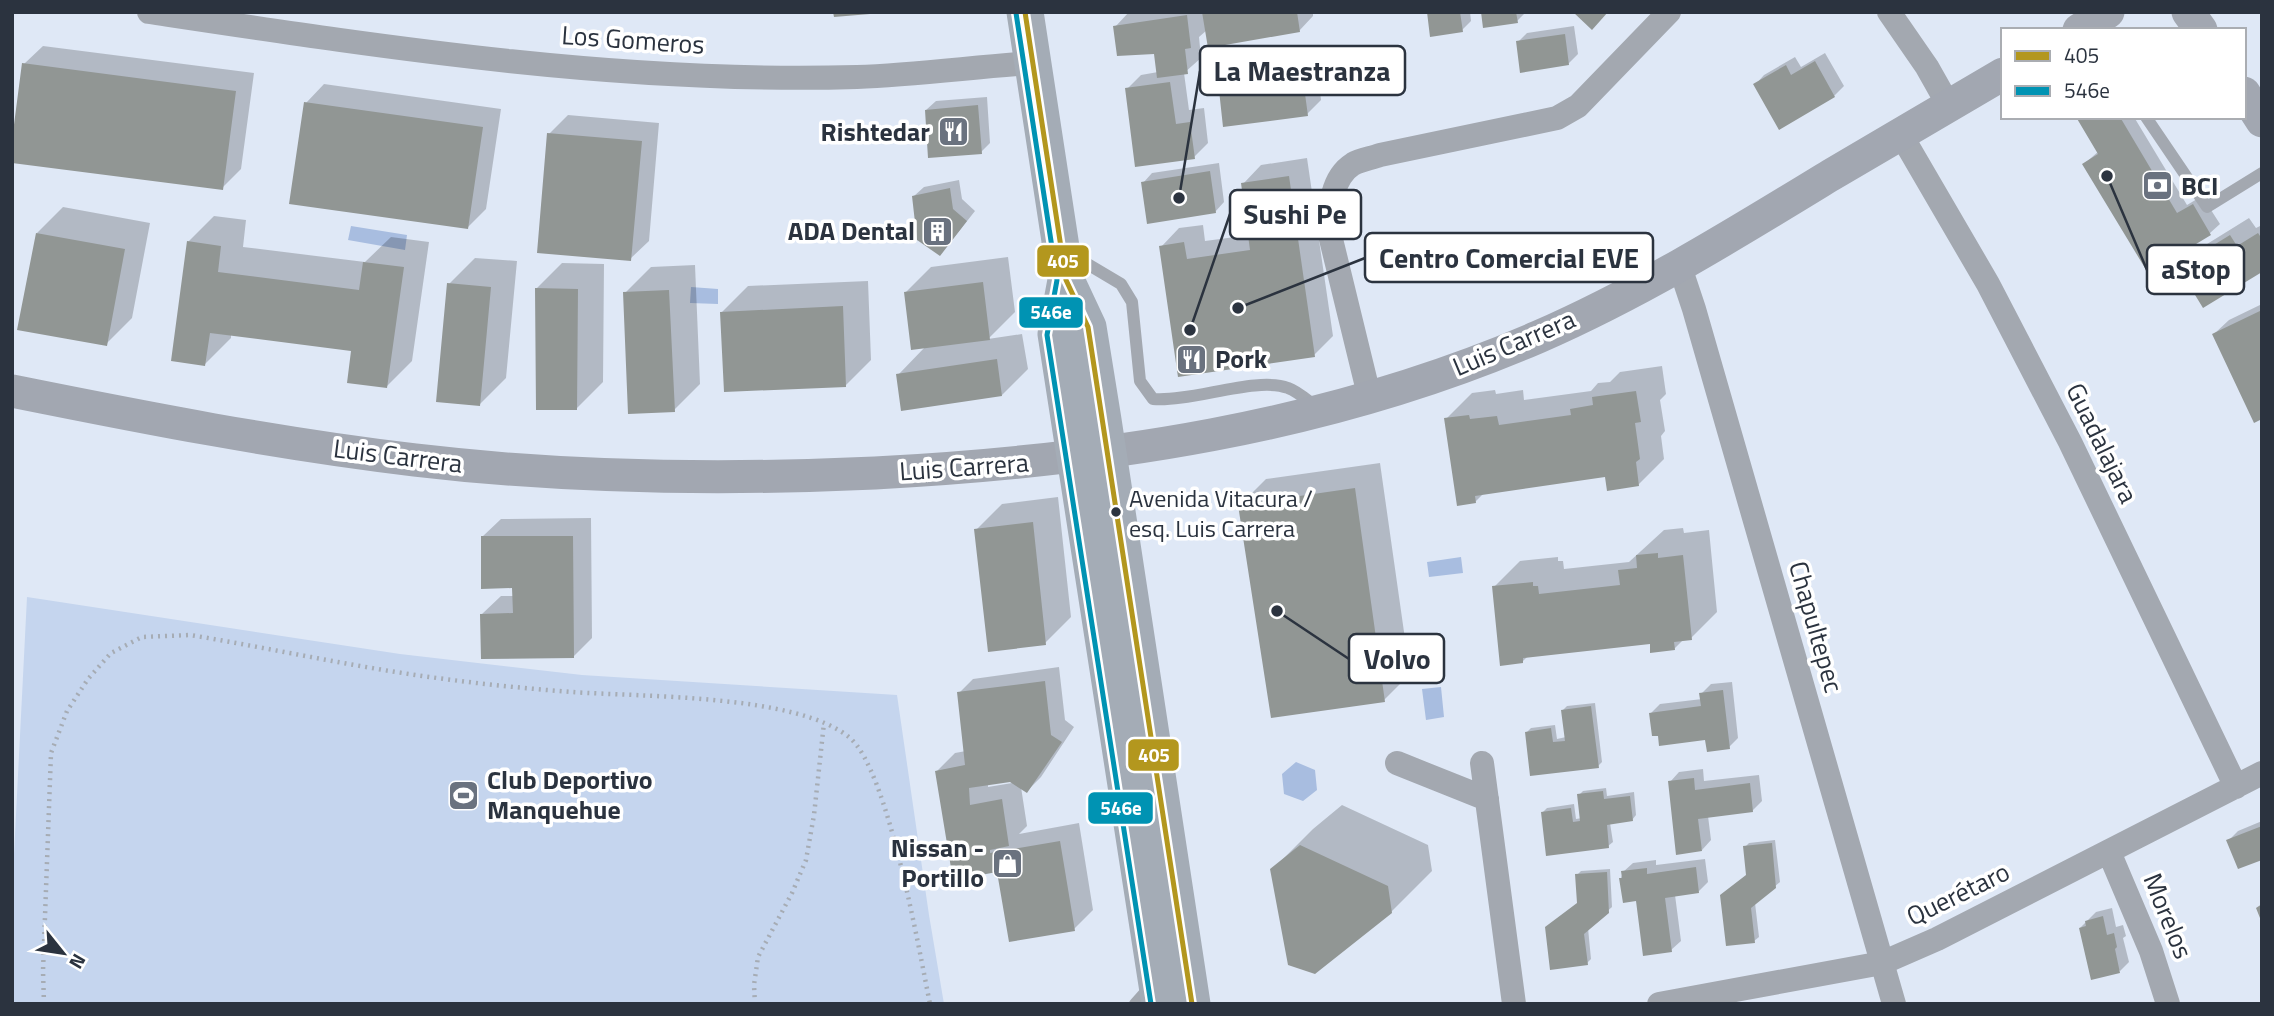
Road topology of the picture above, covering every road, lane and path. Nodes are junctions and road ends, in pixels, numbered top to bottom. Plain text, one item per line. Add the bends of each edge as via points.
1 (149, 12) edge
2 (1025, 12) edge
3 (1669, 12) edge
4 (1889, 12) edge
5 (2188, 12) edge
6 (2200, 28) edge
7 (1031, 63) junction
8 (2001, 75) edge
9 (1950, 106) junction
10 (2147, 119) edge
11 (1900, 133) junction
12 (2262, 173) edge
13 (1063, 264) junction
14 (1680, 267) junction
15 (12, 391) edge
16 (1370, 399) junction
17 (1324, 412) junction
18 (1091, 455) junction
19 (824, 723) junction
20 (1397, 762) dead end
21 (1482, 763) dead end
22 (2262, 774) edge
23 (2236, 787) junction
24 (1487, 799) junction
25 (2109, 852) junction
26 (1882, 963) junction
27 (1150, 996) edge
28 (44, 1004) edge
29 (755, 1004) edge
30 (930, 1004) edge
31 (1192, 1004) edge
32 (1514, 1004) edge
33 (1659, 1004) edge
34 (1894, 1004) edge
35 (2168, 1004) edge

1 - 7 street, Los Gomeros via 347,42 596,68 858,77
2 - 7 main road
3 - 16 street via 1578,106 1557,118 1380,155 1352,164 1338,181 1330,202 1329,230
4 - 9 street
5 - 6 street
7 - 13 main road
8 - 9 street, Luis Carrera
9 - 11 street, Luis Carrera
10 - 12 lane via 2207,207
11 - 14 street, Luis Carrera
11 - 23 street, Guadalajara via 1988,284 2070,442
13 - 17 lane via 1121,284 1132,302 1140,382 1153,399 1270,384 1290,388
13 - 18 main road via 1088,327
14 - 16 street, Luis Carrera via 1538,337
14 - 26 street, Chapultepec
15 - 18 street, Luis Carrera via 312,446 526,470 788,477
16 - 17 street, Luis Carrera
17 - 18 street, Luis Carrera
18 - 27 main road
18 - 31 main road
19 - 28 path via 780,710 707,699 570,692 409,674 190,635 142,637 111,653 88,679 67,711 51,752
19 - 29 path via 806,860 758,957
19 - 30 path via 851,738 871,771 911,906
20 - 24 street
21 - 24 street
22 - 23 street, Querétaro
23 - 25 street, Querétaro
24 - 32 street
25 - 26 street, Querétaro
25 - 35 street, Morelos
26 - 33 street, Querétaro
26 - 34 street, Chapultepec

